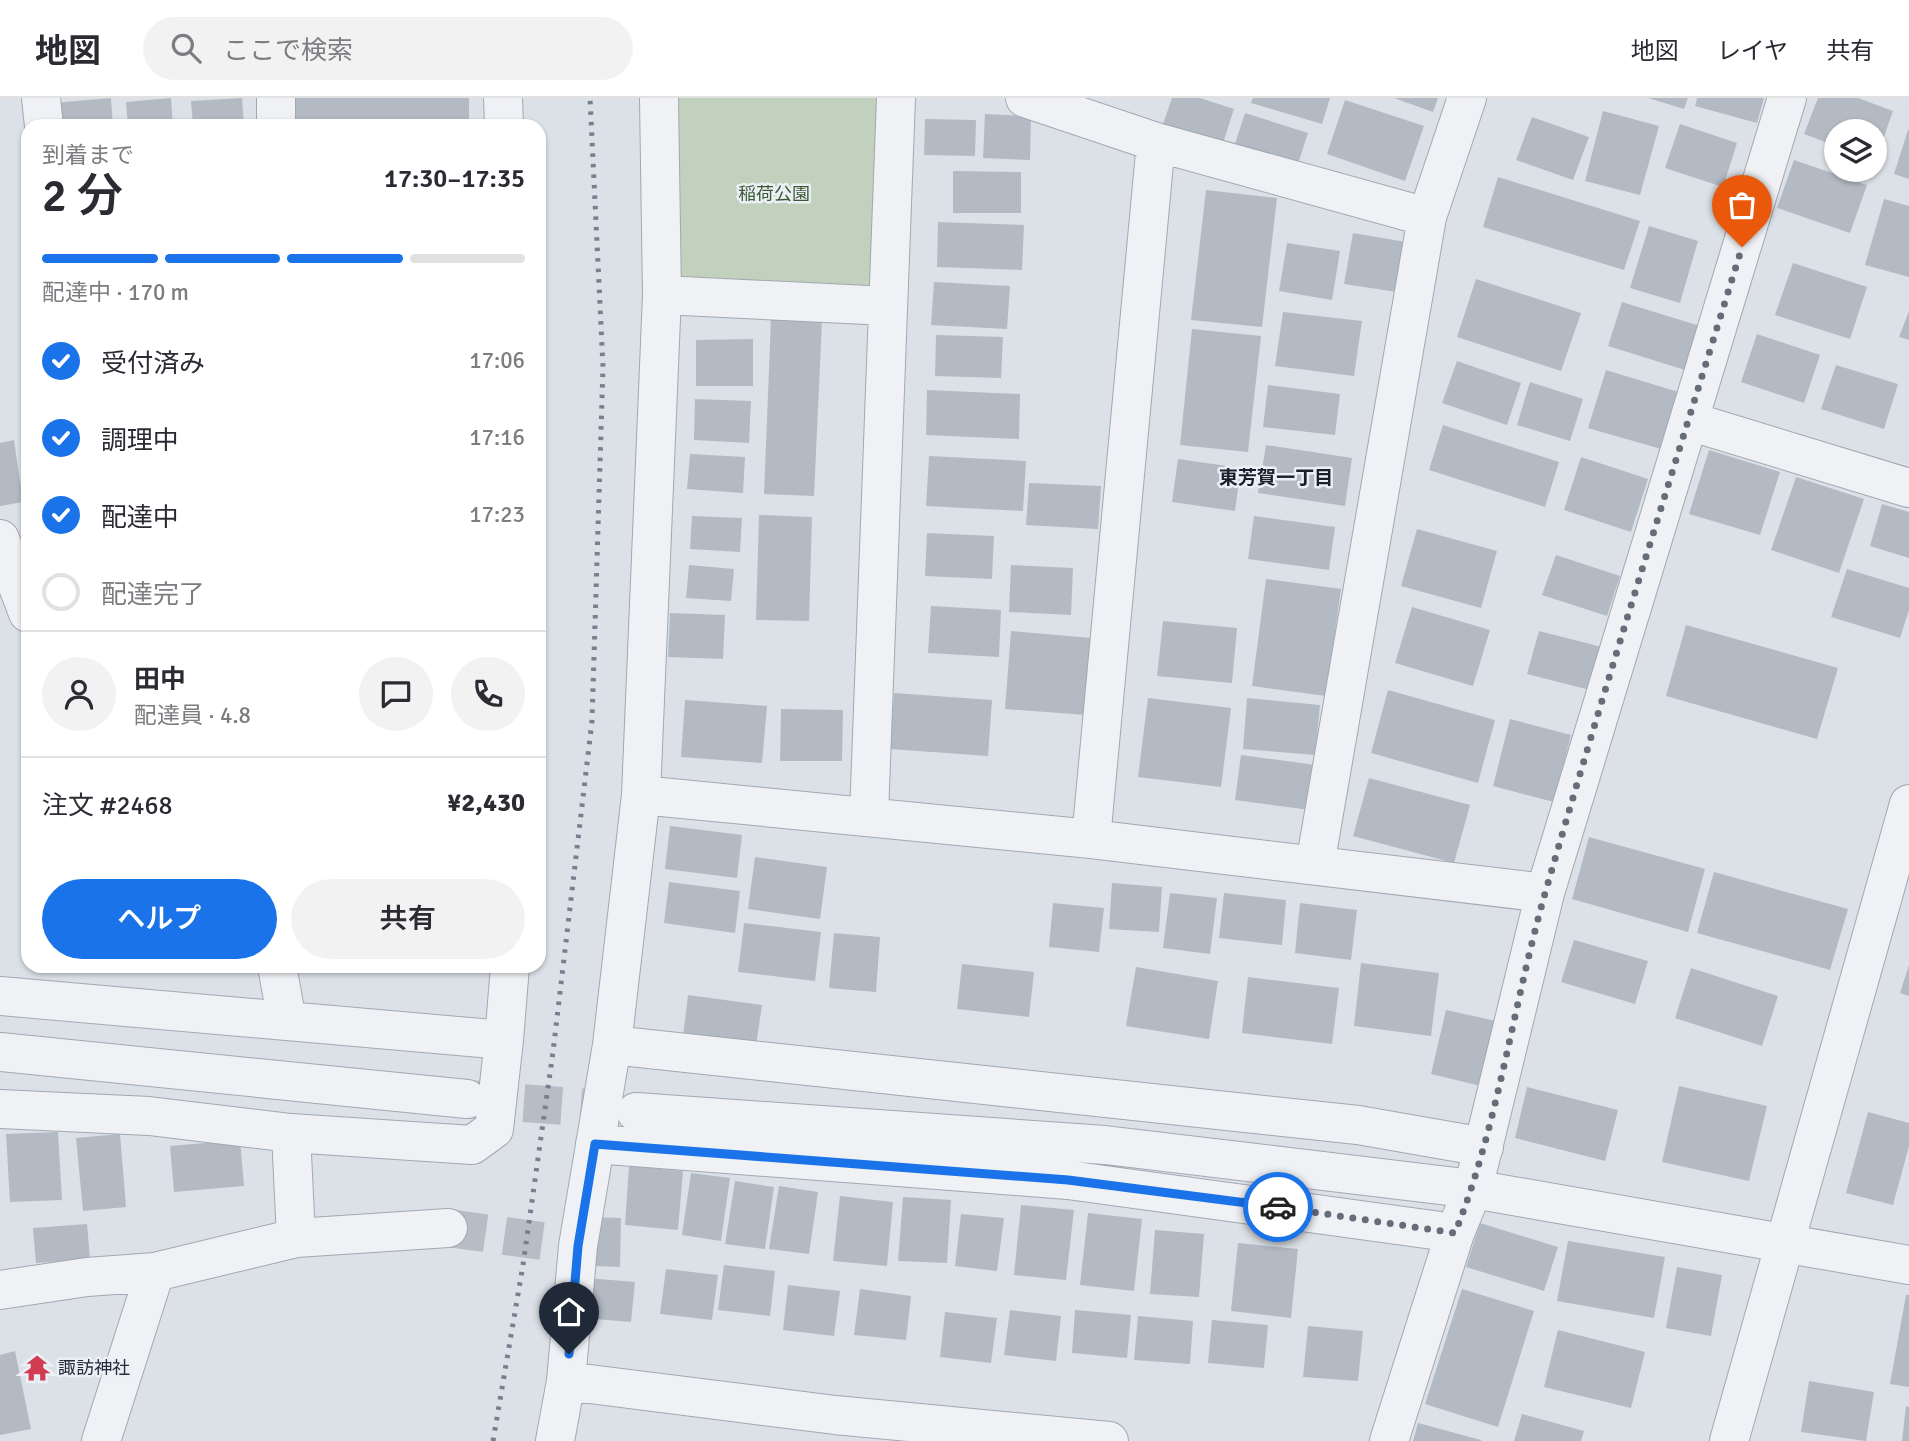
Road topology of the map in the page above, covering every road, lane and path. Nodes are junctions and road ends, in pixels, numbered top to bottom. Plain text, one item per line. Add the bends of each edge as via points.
1 (41, 98) edge
2 (276, 98) edge
3 (503, 98) edge
4 (659, 98) edge
5 (896, 98) edge
6 (1025, 98) edge
7 (1467, 98) edge
8 (1787, 98) edge
9 (43, 119) edge
10 (276, 119) edge
11 (503, 119) edge
12 (1156, 142) junction
13 (1427, 217) junction
14 (662, 295) junction
15 (888, 306) junction
16 (1689, 421) junction
17 (1909, 488) edge
18 (0, 539) edge
19 (21, 594) edge
20 (641, 795) junction
21 (1909, 804) edge
22 (869, 815) junction
23 (1091, 839) junction
24 (1315, 865) junction
25 (1896, 892) edge
26 (1545, 893) junction
27 (278, 973) edge
28 (509, 973) edge
29 (0, 996) edge
30 (288, 1021) junction
31 (504, 1040) junction
32 (612, 1045) junction
33 (0, 1052) edge
34 (467, 1099) tunnel mouth
35 (0, 1109) edge
36 (636, 1112) tunnel mouth
37 (291, 1133) junction
38 (595, 1144) junction
39 (1484, 1147) junction
40 (1473, 1189) junction
41 (448, 1228) tunnel mouth
42 (1455, 1233) junction
43 (296, 1238) junction
44 (1786, 1246) junction
45 (1909, 1265) edge
46 (155, 1272) junction
47 (0, 1290) edge
48 (566, 1381) junction
49 (832, 1428) edge
50 (101, 1441) edge
51 (555, 1441) edge
52 (1106, 1441) edge
53 (1390, 1441) edge
54 (1729, 1441) edge

1 - 9 street
2 - 10 street
3 - 11 street
4 - 14 street
5 - 15 street
6 - 12 street
7 - 13 street
8 - 16 street
12 - 13 street
12 - 23 street
13 - 24 street
14 - 15 street
14 - 20 street
15 - 22 street
16 - 17 street
16 - 26 street
18 - 19 street
20 - 22 street
20 - 32 street
21 - 25 street
22 - 23 street
23 - 24 street
24 - 26 street
25 - 44 street
26 - 39 street
27 - 30 street
28 - 31 street
29 - 30 street
30 - 31 street
31 - 37 street via 494,1129 472,1145
32 - 38 street
32 - 39 street via 1358,1125
33 - 34 street
35 - 37 street via 149,1116
36 - 40 street via 1105,1145
37 - 43 street
38 - 42 street via 1068,1180
38 - 48 street via 578,1246
39 - 40 street
40 - 42 street
40 - 44 street
41 - 43 street
42 - 53 street
43 - 46 street
44 - 45 street
44 - 54 street
46 - 47 street
46 - 50 street
48 - 49 street
48 - 51 street
49 - 52 street

